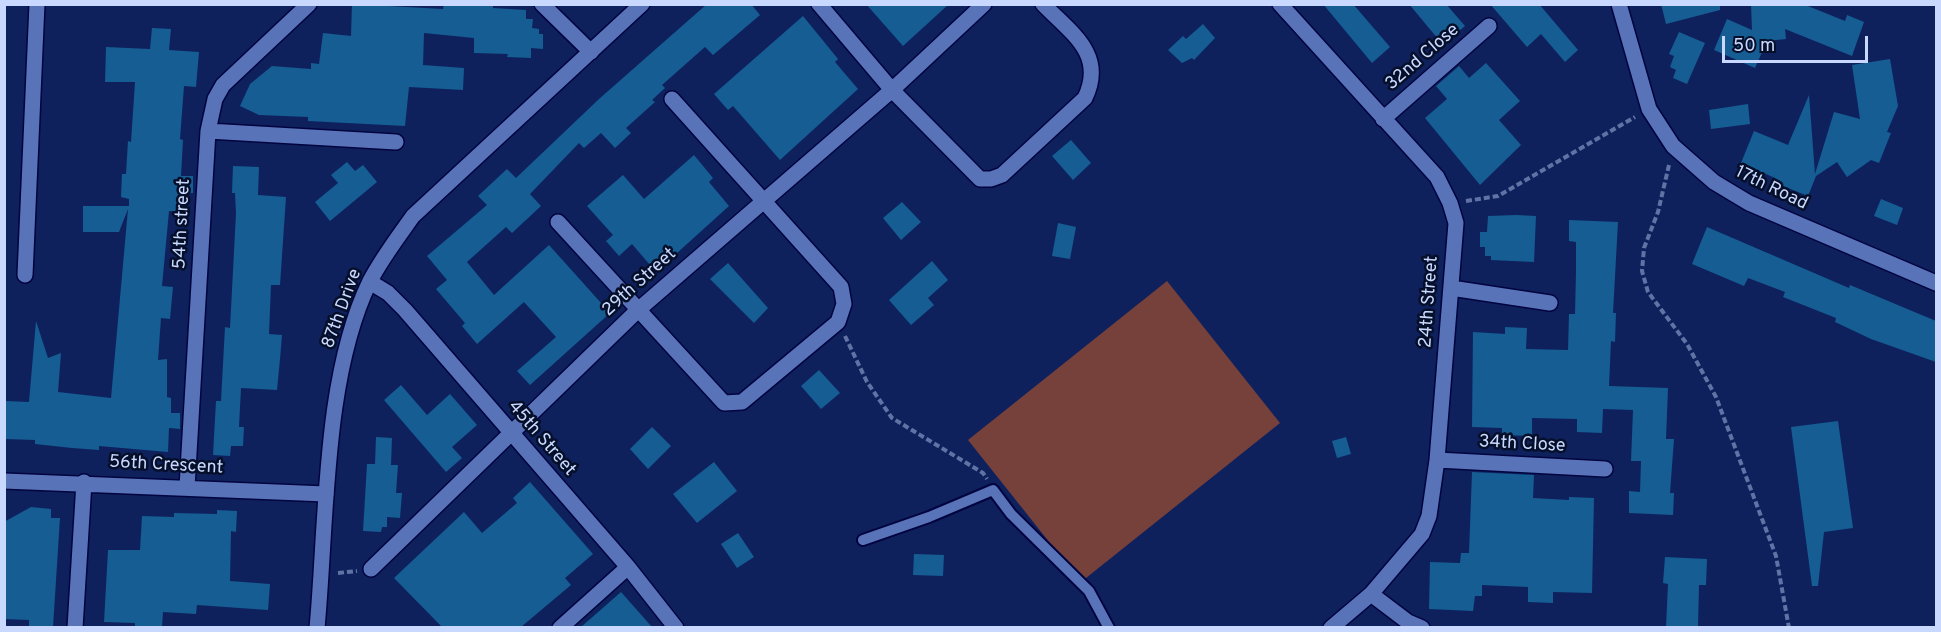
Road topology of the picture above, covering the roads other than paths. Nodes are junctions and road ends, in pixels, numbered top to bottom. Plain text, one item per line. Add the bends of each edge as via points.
1 (37, 4) edge
2 (309, 4) edge
3 (542, 4) edge
4 (642, 4) edge
5 (819, 4) edge
6 (984, 4) edge
7 (1043, 4) edge
8 (1280, 4) edge
9 (1619, 4) edge
10 (1489, 26) dead end
11 (591, 52) junction
12 (892, 90) junction
13 (672, 99) dead end
14 (1383, 119) junction
15 (208, 130) junction
16 (396, 142) dead end
17 (762, 201) junction
18 (558, 222) dead end
19 (25, 275) dead end
20 (370, 282) junction
21 (1936, 283) edge
22 (1451, 288) junction
23 (1550, 303) dead end
24 (638, 310) junction
25 (510, 434) junction
26 (1437, 460) junction
27 (1605, 469) dead end
28 (4, 481) edge
29 (84, 482) junction
30 (187, 487) junction
31 (326, 494) junction
32 (863, 540) dead end
33 (628, 567) junction
34 (371, 569) road end
35 (1371, 594) junction
36 (75, 627) edge
37 (317, 627) edge
38 (560, 627) edge
39 (676, 627) edge
40 (1109, 627) edge
41 (1331, 627) edge
42 (1422, 627) edge

1 - 19 street
2 - 15 street, 54th street via 223,85 215,99
3 - 11 street
4 - 11 street, 87th Drive
5 - 12 street
6 - 12 street, 29th Street
7 - 12 street via 1087,51 1092,83 1084,98 1002,175 991,179 973,176
8 - 14 street, 24th Street
9 - 21 street, 17th Road via 1649,109 1673,146 1714,182 1749,203
10 - 14 street, 32nd Close
11 - 20 street, 87th Drive via 413,216
12 - 17 street, 29th Street
13 - 17 street
14 - 22 street, 24th Street via 1437,177 1450,203 1456,223
15 - 16 street
15 - 30 street, 54th street
17 - 24 street, 29th Street
17 - 24 street via 841,287 844,304 838,322 742,402 724,404
18 - 24 street
20 - 25 street, 45th Street via 405,310
20 - 31 street, 87th Drive via 339,384
22 - 23 street
22 - 26 street, 24th Street
24 - 25 street, 29th Street
25 - 33 street, 45th Street
25 - 34 street, 29th Street
26 - 27 street, 34th Close
26 - 35 street, 24th Street via 1429,516 1422,534
28 - 29 street, 56th Crescent
29 - 30 street, 56th Crescent
29 - 36 street
30 - 31 street, 56th Crescent
31 - 37 street, 87th Drive
32 - 40 lane via 939,514 993,489 1011,514 1089,591
33 - 38 street
33 - 39 street, 45th Street
35 - 41 street, 24th Street
35 - 42 street via 1408,622

